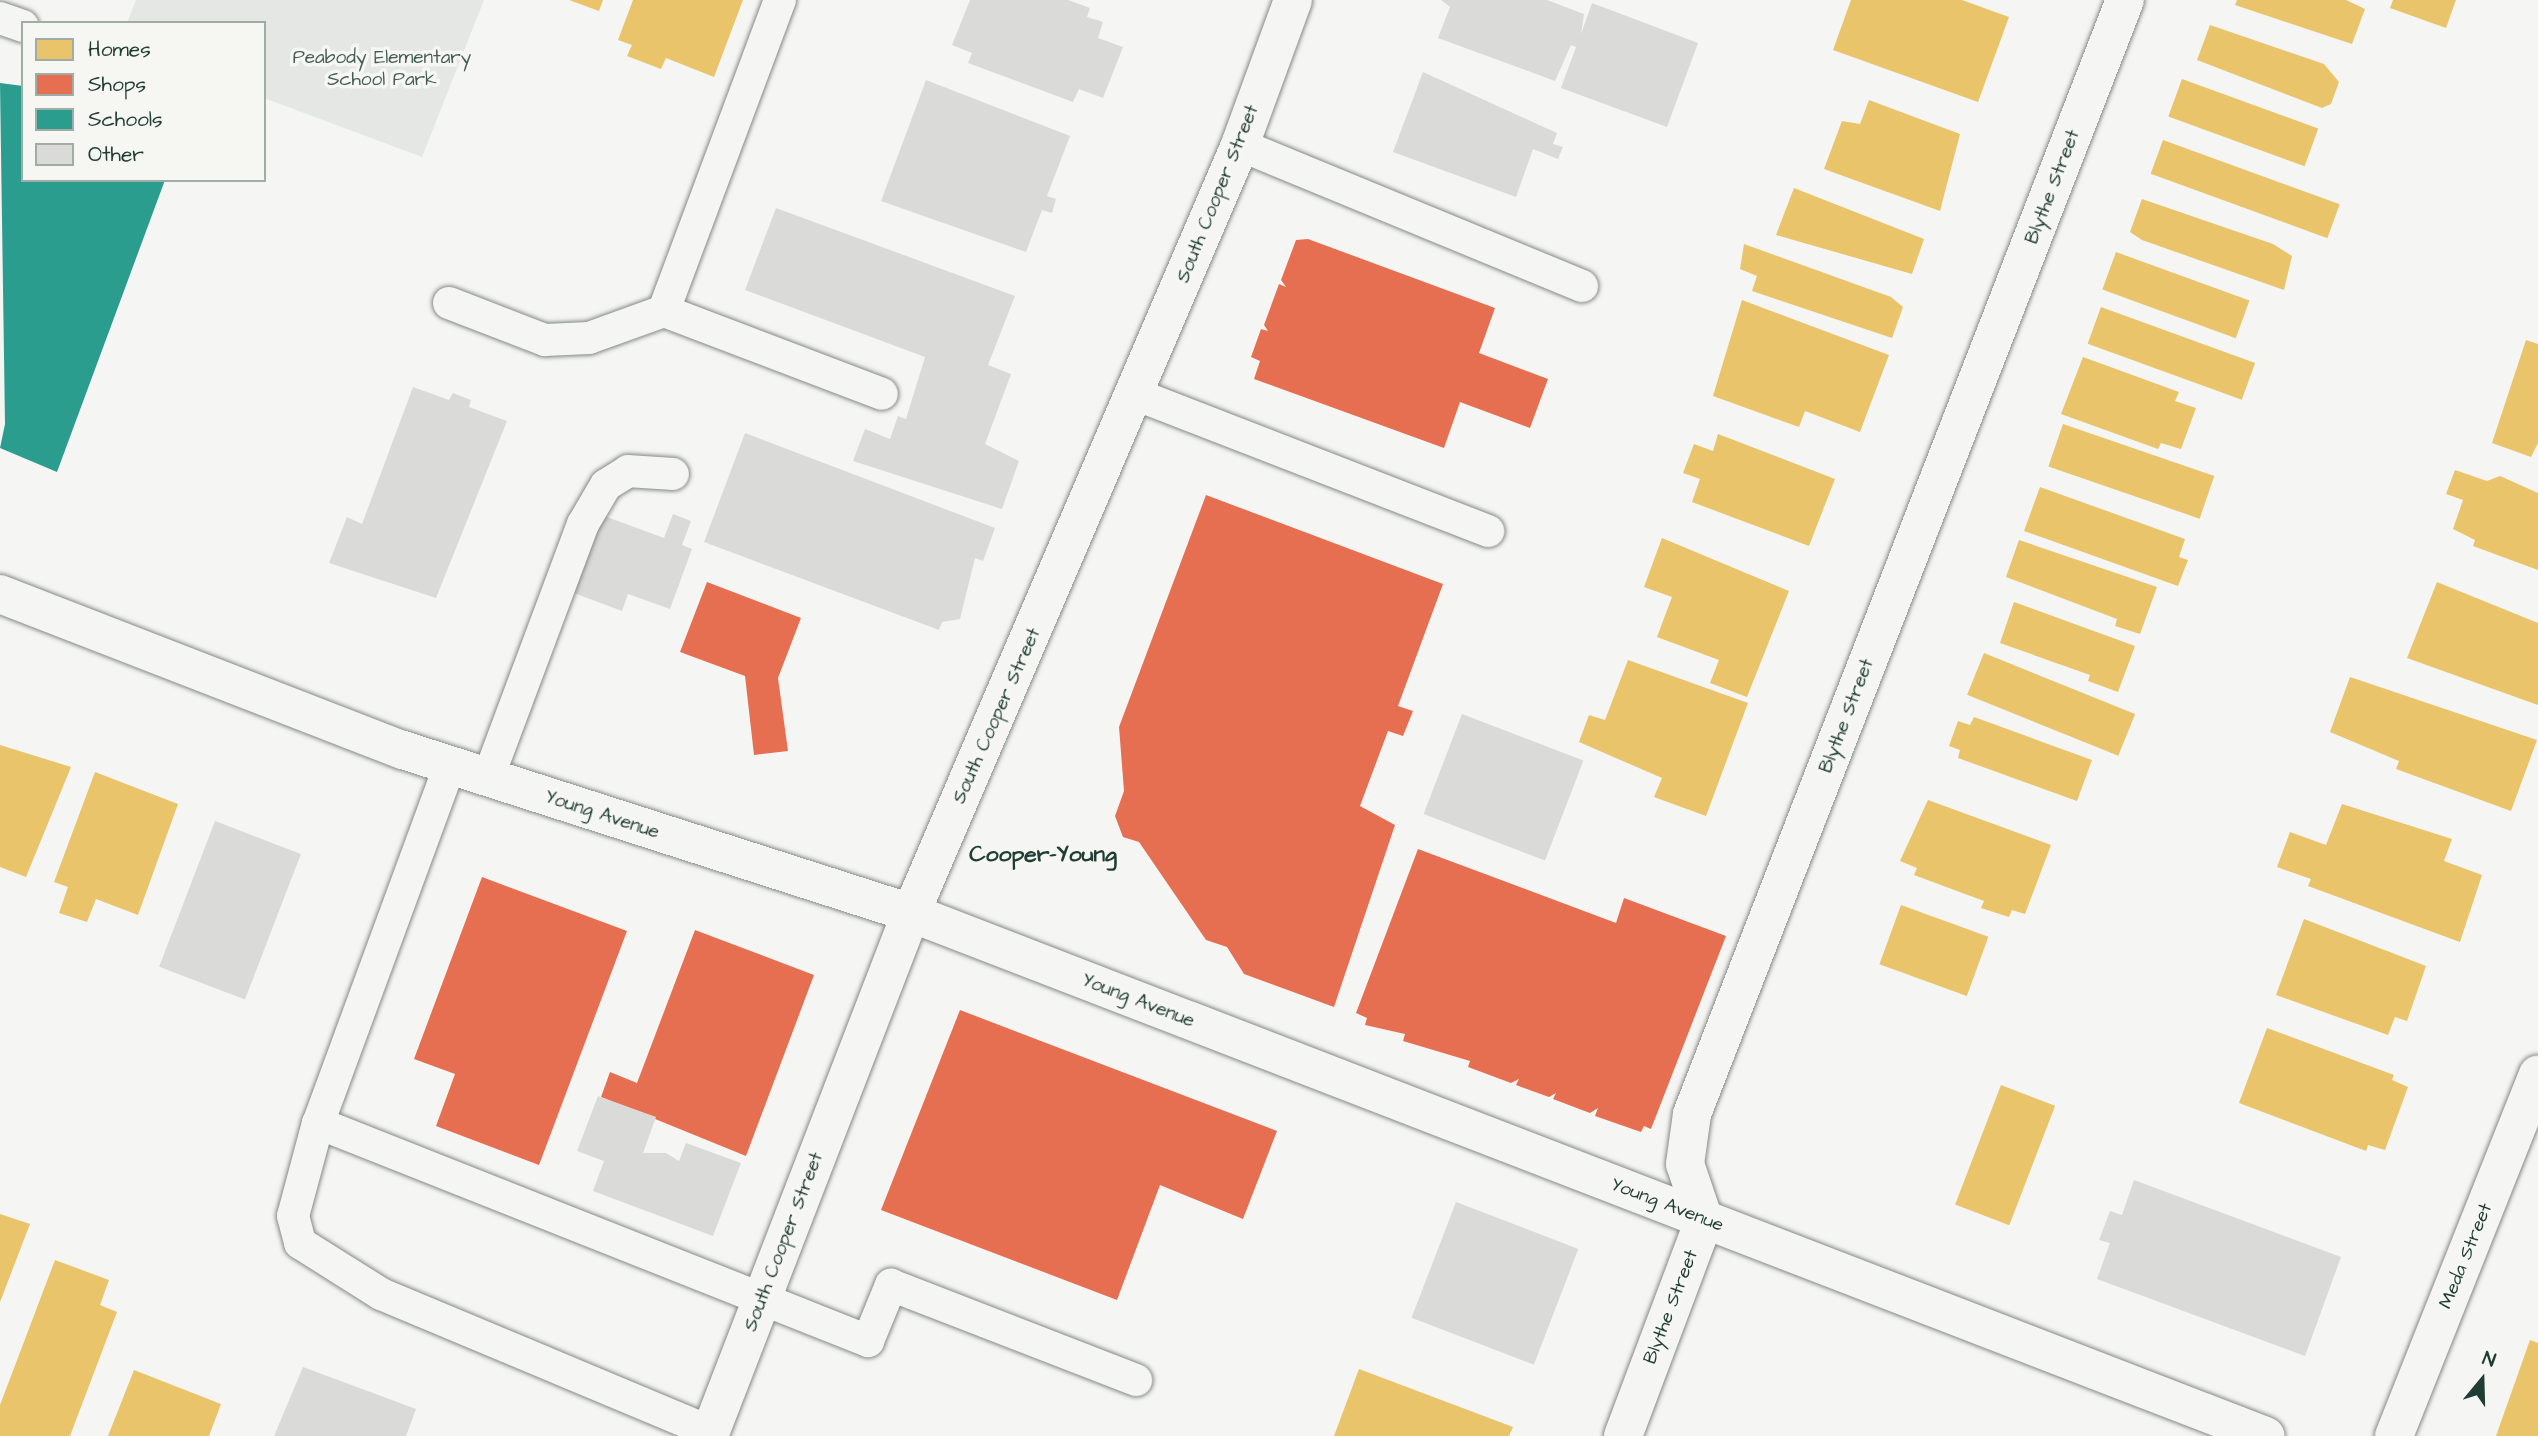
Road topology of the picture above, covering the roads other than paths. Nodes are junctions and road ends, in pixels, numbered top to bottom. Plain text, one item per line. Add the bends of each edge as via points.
1 (780, 0) edge
2 (1293, 0) edge
3 (2126, 0) edge
4 (0, 18) edge
5 (21, 25) edge
6 (1240, 145) junction
7 (1582, 286) dead end
8 (449, 303) dead end
9 (664, 312) junction
10 (881, 394) dead end
11 (1135, 394) junction
12 (673, 474) dead end
13 (1488, 531) dead end
14 (0, 594) edge
15 (450, 765) junction
16 (488, 778) junction
17 (911, 913) junction
18 (2538, 1075) edge
19 (318, 1123) junction
20 (1704, 1220) junction
21 (760, 1301) junction
22 (1136, 1380) dead end
23 (710, 1434) edge
24 (1623, 1436) edge
25 (2266, 1436) edge
26 (2393, 1436) edge

1 - 9 lane
2 - 6 street, South Cooper Street
3 - 20 street, Blythe Street via 1692,1114 1685,1164
4 - 5 lane
6 - 7 lane
6 - 11 street, South Cooper Street
8 - 9 lane via 545,340 589,338
9 - 10 lane
11 - 13 lane
11 - 17 street, South Cooper Street
12 - 16 lane via 628,471 606,485 583,524
14 - 15 street, Young Avenue
15 - 16 street, Young Avenue
15 - 19 lane
16 - 17 street, Young Avenue
17 - 20 street, Young Avenue
17 - 21 street, South Cooper Street
18 - 26 street, Meda Street
19 - 21 lane
19 - 23 lane via 293,1216 300,1243 320,1260 381,1294
20 - 24 street, Blythe Street
20 - 25 street, Young Avenue
21 - 22 lane via 868,1341 891,1285
21 - 23 street, South Cooper Street

